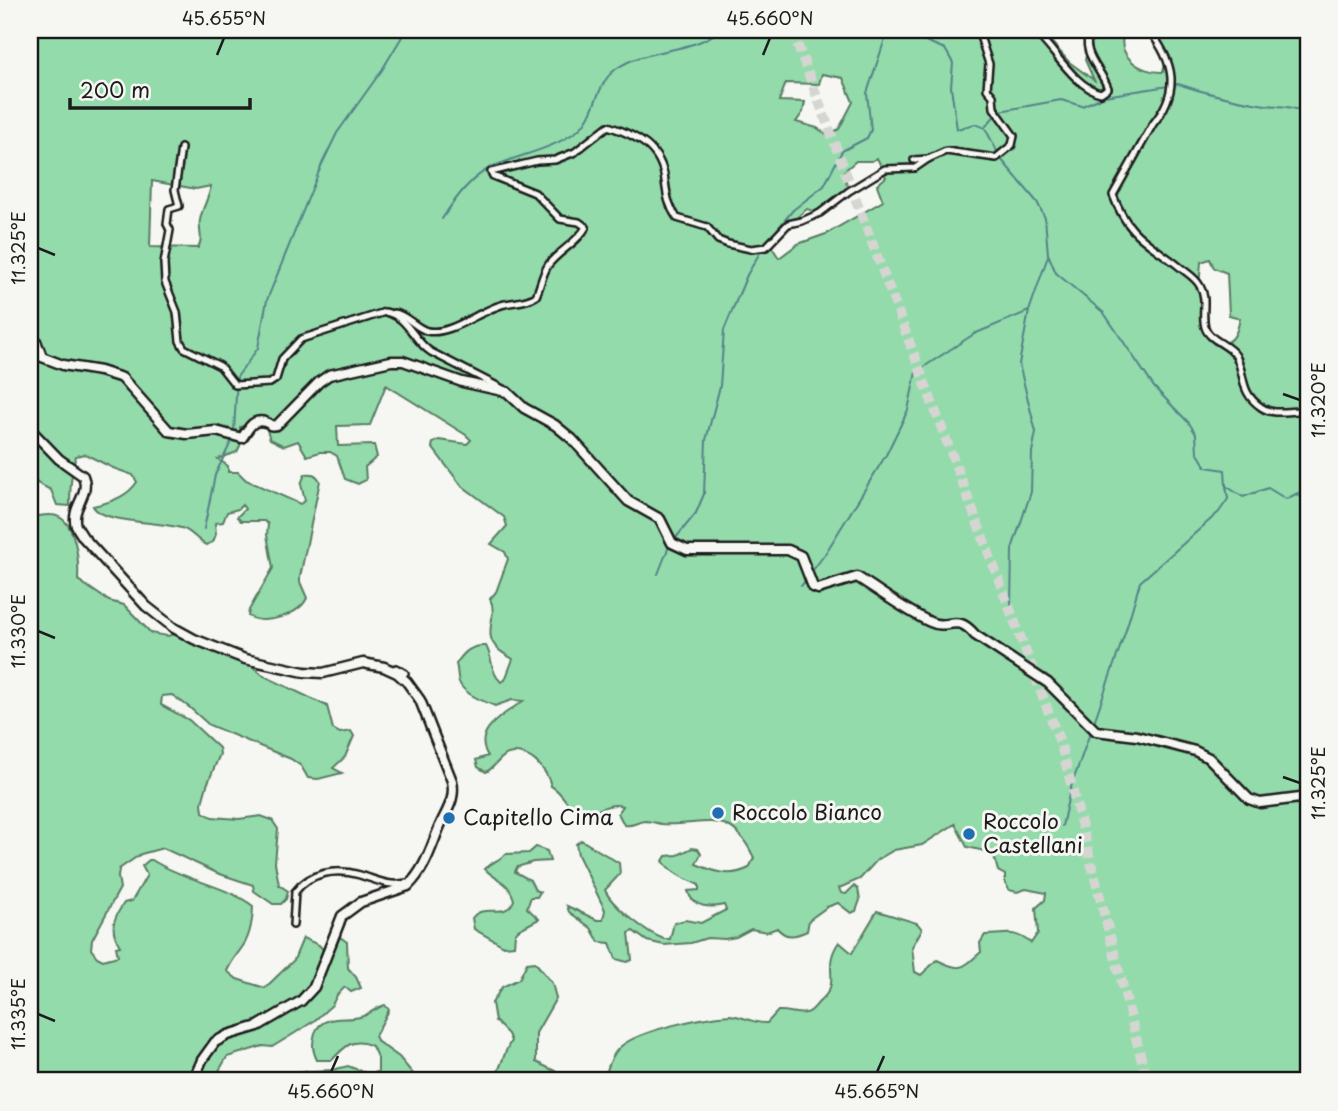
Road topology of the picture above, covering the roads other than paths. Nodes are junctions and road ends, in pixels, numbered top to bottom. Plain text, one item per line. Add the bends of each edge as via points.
1 (978, 30) edge
2 (1033, 30) edge
3 (1090, 30) edge
4 (1149, 30) edge
5 (181, 151) dead end
6 (914, 159) dead end
7 (928, 159) junction
8 (394, 313) junction
9 (30, 334) edge
10 (507, 392) junction
11 (1308, 411) edge
12 (30, 429) edge
13 (390, 670) junction
14 (405, 673) dead end
15 (1308, 797) edge
16 (414, 881) junction
17 (293, 925) dead end
18 (193, 1081) edge

1 - 7 street via 989,64 987,89 993,96 993,108 1014,136 1012,145 996,158 946,150
2 - 3 street via 1071,72 1101,93 1108,88 1090,61 1086,39
4 - 11 street via 1169,62 1171,89 1113,195 1119,212 1130,230 1199,283 1205,296 1208,334 1235,356 1244,390 1263,409
5 - 8 street via 175,190 179,206 169,209 164,263 184,348 220,366 238,385 270,383 282,359 301,339
6 - 7 street
7 - 8 street via 915,168 886,169 820,213 788,224 765,247 751,249 718,240 707,228 677,218 665,195 665,180 654,150 608,126 575,152 555,160 491,172 535,193 560,219 586,227 548,265 536,296 527,302 504,304 442,331 428,331
8 - 10 street via 421,346
9 - 10 street via 42,357 122,378 169,430 187,434 216,430 242,438 253,423 277,425 329,375 391,361
10 - 15 street via 572,439 628,501 660,519 674,544 687,550 788,550 801,556 813,587 857,578 933,624 967,625 1048,683 1092,727 1195,751 1209,758 1249,799 1260,803
12 - 13 street via 83,476 84,493 74,517 78,531 138,598 174,628 232,654 295,671 323,673 363,663
13 - 14 street
13 - 16 street via 407,682 420,700 454,791 428,859
16 - 17 street via 383,884 350,873 321,873 295,892
16 - 18 street via 362,902 342,916 314,987 258,1026 215,1042

